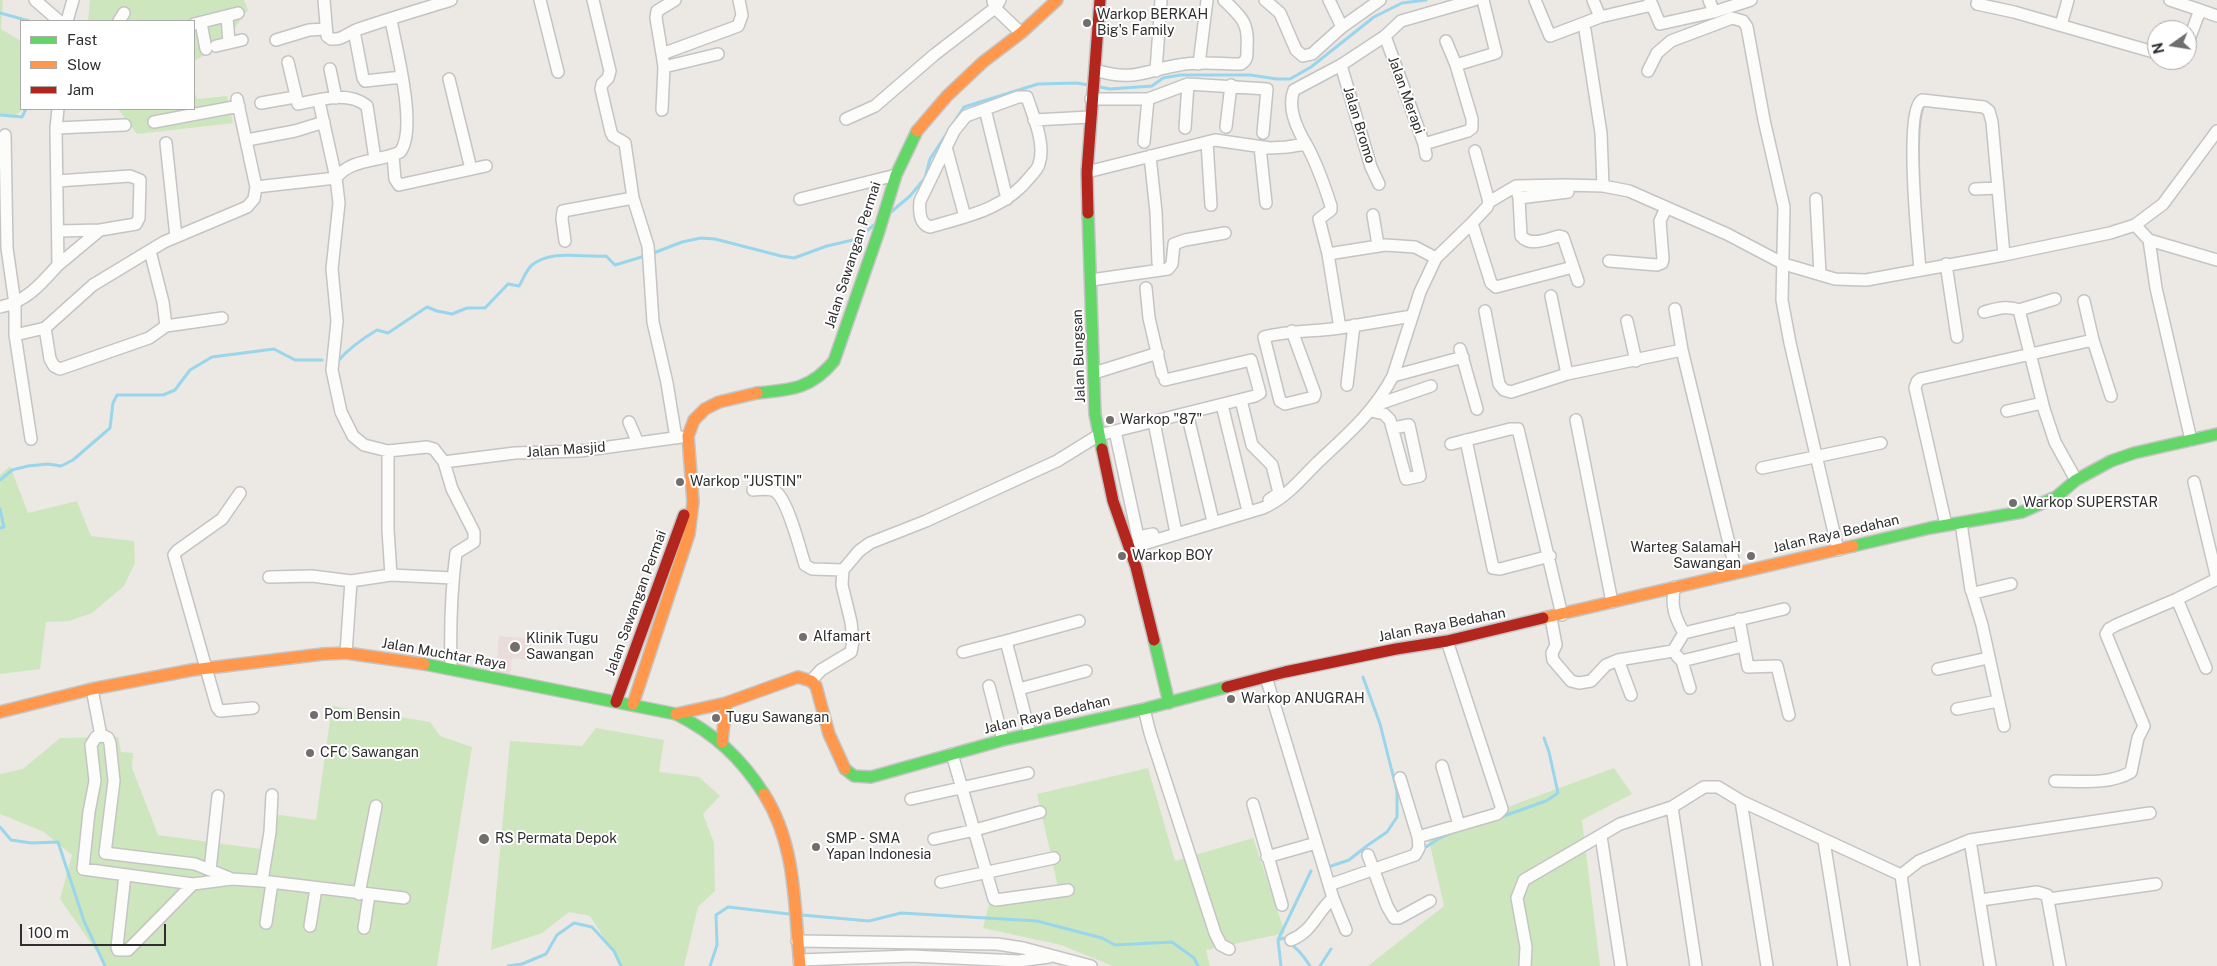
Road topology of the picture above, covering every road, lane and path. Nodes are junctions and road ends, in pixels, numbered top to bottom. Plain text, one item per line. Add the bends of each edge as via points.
1 (35, 0) edge
2 (73, 0) edge
3 (324, 0) edge
4 (451, 0) edge
5 (540, 0) edge
6 (593, 0) edge
7 (675, 0) edge
8 (739, 0) edge
9 (1057, 0) edge
10 (1100, 0) edge
11 (1161, 0) edge
12 (1207, 0) edge
13 (1224, 0) edge
14 (1265, 0) edge
15 (1274, 0) edge
16 (1329, 0) edge
17 (1380, 0) edge
18 (1474, 0) edge
19 (1483, 0) edge
20 (1534, 0) edge
21 (1593, 0) edge
22 (1709, 0) edge
23 (1752, 0) edge
24 (1978, 0) edge
25 (2017, 0) edge
26 (2068, 0) edge
27 (2170, 0) edge
28 (1651, 2) edge
29 (996, 3) edge
30 (423, 4) edge
31 (2200, 10) junction
32 (1714, 12) junction
33 (2014, 12) junction
34 (1280, 13) junction
35 (2217, 16) edge
36 (1600, 17) junction
37 (58, 20) edge
38 (67, 20) edge
39 (390, 20) junction
40 (2196, 20) edge
41 (197, 24) edge
42 (2061, 25) junction
43 (1342, 26) junction
44 (325, 28) junction
45 (1584, 30) dead end
46 (354, 31) junction
47 (1021, 33) junction
48 (1385, 36) junction
49 (242, 40) dead end
50 (276, 40) dead end
51 (1446, 41) dead end
52 (206, 49) dead end
53 (2147, 50) edge
54 (662, 54) junction
55 (718, 54) dead end
56 (288, 62) dead end
57 (1199, 64) junction
58 (1456, 65) junction
59 (1341, 66) junction
60 (664, 67) junction
61 (330, 69) dead end
62 (1156, 71) junction
63 (1648, 71) dead end
64 (558, 72) dead end
65 (1094, 75) junction
66 (402, 77) junction
67 (449, 79) dead end
68 (1188, 84) junction
69 (1231, 85) junction
70 (1091, 96) junction
71 (295, 97) junction
72 (336, 98) junction
73 (1148, 99) junction
74 (261, 103) dead end
75 (320, 106) dead end
76 (985, 108) junction
77 (58, 110) edge
78 (662, 110) dead end
79 (186, 112) edge
80 (1090, 117) junction
81 (846, 119) dead end
82 (1034, 120) junction
83 (154, 122) dead end
84 (324, 122) junction
85 (125, 125) dead end
86 (56, 128) junction
87 (1185, 128) dead end
88 (1226, 128) dead end
89 (2217, 131) edge
90 (1263, 133) dead end
91 (4, 135) dead end
92 (247, 140) junction
93 (1144, 142) dead end
94 (1207, 142) junction
95 (166, 143) dead end
96 (1306, 144) junction
97 (1260, 147) junction
98 (946, 148) junction
99 (1475, 151) dead end
100 (393, 156) junction
101 (1150, 156) junction
102 (375, 159) junction
103 (486, 166) dead end
104 (471, 169) junction
105 (1087, 172) junction
106 (896, 174) junction
107 (336, 178) junction
108 (58, 180) junction
109 (1379, 184) dead end
110 (1516, 186) junction
111 (1603, 186) junction
112 (256, 187) junction
113 (1998, 188) junction
114 (1975, 189) dead end
115 (1568, 192) dead end
116 (634, 198) junction
117 (1520, 198) junction
118 (800, 199) dead end
119 (1007, 199) junction
120 (1816, 200) dead end
121 (1489, 202) junction
122 (1266, 203) dead end
123 (1210, 205) dead end
124 (1666, 208) junction
125 (1373, 215) dead end
126 (965, 217) junction
127 (1472, 223) junction
128 (2135, 225) junction
129 (100, 230) junction
130 (59, 231) junction
131 (1225, 233) dead end
132 (176, 237) junction
133 (2149, 240) junction
134 (565, 241) dead end
135 (1378, 245) junction
136 (4, 248) edge
137 (150, 251) junction
138 (1328, 254) junction
139 (2004, 255) junction
140 (1436, 258) junction
141 (2217, 260) edge
142 (1609, 261) dead end
143 (1158, 263) dead end
144 (1784, 264) junction
145 (1946, 264) junction
146 (58, 265) junction
147 (1574, 267) junction
148 (1920, 270) junction
149 (1820, 274) junction
150 (1092, 280) junction
151 (1578, 281) dead end
152 (1146, 288) dead end
153 (1551, 296) dead end
154 (2056, 299) dead end
155 (2084, 301) dead end
156 (15, 304) junction
157 (0, 307) edge
158 (1674, 309) dead end
159 (2019, 310) junction
160 (1485, 311) dead end
161 (1984, 312) dead end
162 (1412, 316) junction
163 (222, 318) dead end
164 (1626, 321) dead end
165 (1354, 325) junction
166 (166, 326) junction
167 (45, 328) junction
168 (1340, 328) junction
169 (1292, 331) junction
170 (15, 335) junction
171 (1958, 338) dead end
172 (2093, 340) junction
173 (1682, 350) junction
174 (2030, 353) junction
175 (1158, 354) junction
176 (1636, 361) junction
177 (1094, 374) junction
178 (1567, 374) junction
179 (1393, 376) junction
180 (1347, 386) dead end
181 (1431, 386) dead end
182 (2111, 396) dead end
183 (1241, 400) junction
184 (2042, 403) junction
185 (1222, 405) junction
186 (1374, 408) junction
187 (1477, 409) dead end
188 (2007, 412) dead end
189 (1187, 414) junction
190 (1576, 420) dead end
191 (629, 422) dead end
192 (1154, 422) junction
193 (1393, 428) dead end
194 (1115, 432) junction
195 (2217, 434) edge
196 (688, 436) junction
197 (1099, 436) junction
198 (676, 438) junction
199 (31, 439) dead end
200 (1466, 440) junction
201 (2191, 440) junction
202 (638, 443) junction
203 (1881, 443) dead end
204 (1451, 444) dead end
205 (388, 451) junction
206 (1818, 458) junction
207 (444, 462) junction
208 (1762, 468) dead end
209 (2076, 480) junction
210 (2194, 482) dead end
211 (753, 490) dead end
212 (240, 493) dead end
213 (1247, 507) junction
214 (1212, 517) junction
215 (687, 522) junction
216 (1961, 523) junction
217 (1946, 525) junction
218 (1175, 528) junction
219 (1130, 548) junction
220 (1838, 550) junction
221 (1550, 556) junction
222 (843, 570) junction
223 (1736, 572) junction
224 (391, 575) junction
225 (269, 577) dead end
226 (453, 578) junction
227 (351, 581) junction
228 (2011, 584) dead end
229 (1676, 587) junction
230 (1972, 592) junction
231 (2177, 599) junction
232 (1612, 602) junction
233 (1784, 609) dead end
234 (1557, 617) junction
235 (645, 618) junction
236 (1739, 619) junction
237 (1079, 621) dead end
238 (660, 624) junction
239 (1684, 633) junction
240 (1447, 641) junction
241 (1006, 642) junction
242 (1743, 646) junction
243 (1673, 651) junction
244 (963, 652) dead end
245 (346, 653) junction
246 (1988, 658) junction
247 (1618, 660) junction
248 (1682, 662) junction
249 (207, 668) junction
250 (451, 668) junction
251 (2206, 668) dead end
252 (1938, 669) dead end
253 (1086, 670) dead end
254 (1266, 677) junction
255 (811, 681) junction
256 (989, 686) dead end
257 (1690, 688) dead end
258 (92, 689) junction
259 (1019, 689) junction
260 (1631, 695) dead end
261 (1998, 701) junction
262 (616, 702) junction
263 (726, 703) junction
264 (1169, 703) junction
265 (633, 704) junction
266 (253, 708) dead end
267 (1144, 709) junction
268 (1957, 709) dead end
269 (0, 712) edge
270 (676, 714) junction
271 (1789, 716) dead end
272 (2004, 726) dead end
273 (1030, 734) junction
274 (101, 736) junction
275 (1003, 740) junction
276 (722, 742) junction
277 (952, 754) junction
278 (1442, 766) dead end
279 (1028, 773) dead end
280 (1400, 778) dead end
281 (2055, 781) dead end
282 (962, 787) junction
283 (272, 795) dead end
284 (218, 796) dead end
285 (911, 799) dead end
286 (1742, 801) junction
287 (1253, 804) dead end
288 (376, 806) dead end
289 (1672, 807) junction
290 (1040, 812) dead end
291 (2150, 813) dead end
292 (1459, 826) junction
293 (975, 830) junction
294 (1601, 836) junction
295 (1418, 837) junction
296 (934, 839) dead end
297 (1824, 840) junction
298 (1970, 840) junction
299 (1316, 843) junction
300 (1368, 855) dead end
301 (1267, 857) junction
302 (1054, 858) dead end
303 (210, 870) junction
304 (1372, 870) junction
305 (986, 872) junction
306 (1901, 874) junction
307 (125, 875) junction
308 (232, 879) junction
309 (267, 882) junction
310 (942, 882) dead end
311 (193, 884) junction
312 (2156, 884) dead end
313 (1329, 885) junction
314 (316, 888) junction
315 (1068, 890) dead end
316 (364, 894) junction
317 (404, 898) dead end
318 (1333, 898) junction
319 (2049, 899) junction
320 (1981, 900) junction
321 (1430, 901) dead end
322 (1282, 905) dead end
323 (266, 923) dead end
324 (310, 926) dead end
325 (364, 928) dead end
326 (1346, 930) dead end
327 (797, 935) junction
328 (1291, 940) dead end
329 (1229, 949) dead end
330 (1051, 956) junction
331 (800, 963) edge
332 (1091, 966) edge
333 (1525, 966) edge
334 (1621, 966) edge
335 (1696, 966) edge
336 (1767, 966) edge
337 (1844, 966) edge
338 (1914, 966) edge
339 (1990, 966) edge
340 (2060, 966) edge

1 - 37 street
2 - 38 street
3 - 44 street
4 - 30 street
5 - 64 street
6 - 116 street via 610,72 601,89 611,132 626,143
7 - 54 street via 657,11
8 - 54 street via 742,15 738,26
9 - 47 main road, Jalan Sawangan Permai
10 - 65 main road, Jalan Bungsan
11 - 62 street
12 - 57 street
13 - 57 street via 1246,26 1245,62
14 - 34 street
15 - 34 street
16 - 43 street
17 - 43 street
18 - 48 street via 1401,21
19 - 58 street via 1496,53
20 - 36 street via 1549,36
21 - 36 street
22 - 32 street
23 - 32 street
24 - 33 street via 1977,4
25 - 33 street
26 - 42 street
27 - 31 street
28 - 32 street via 1660,24
28 - 36 street
29 - 47 street
29 - 81 street via 875,106
30 - 39 street
31 - 35 street
31 - 40 street
33 - 42 street
34 - 43 street via 1296,50 1304,56 1312,54
39 - 46 street
39 - 66 street
41 - 49 street via 233,15 229,42 216,46
41 - 52 street
42 - 53 street
44 - 46 street via 331,39 343,38
44 - 50 street
45 - 111 street via 1601,133
46 - 66 street via 366,81
47 - 106 main road, Jalan Sawangan Permai via 947,96 915,134
48 - 58 street, Jalan Merapi via 1425,150 1472,128
48 - 59 street
51 - 58 street
54 - 60 street
55 - 60 street
56 - 71 street
57 - 62 street
59 - 96 street via 1294,90 1291,100 1294,118
59 - 109 street, Jalan Bromo
60 - 78 street
61 - 72 street
62 - 65 street via 1126,76
63 - 144 street via 1657,53 1671,41 1732,18 1743,21 1782,193
65 - 70 main road, Jalan Bungsan
66 - 100 street via 408,137 405,146
67 - 104 street
68 - 69 street
68 - 73 street
68 - 87 street
69 - 88 street
69 - 90 street via 1267,89
70 - 73 street
70 - 80 main road, Jalan Bungsan
71 - 72 street via 298,104
71 - 74 street
72 - 102 street via 359,99 367,106
73 - 93 street
75 - 84 street
76 - 82 street via 1018,97 1027,98
76 - 98 street via 966,116
76 - 119 street
77 - 86 street
79 - 83 street
79 - 92 street via 238,103
80 - 82 street
80 - 105 main road, Jalan Bungsan
82 - 119 street via 1041,148 1039,165 1020,190
84 - 92 street
84 - 107 street
85 - 86 street
86 - 108 street
89 - 128 street via 2163,204
91 - 136 street
92 - 112 street
94 - 97 street via 1215,140
94 - 101 street
94 - 123 street
95 - 132 street
96 - 97 street
96 - 138 street via 1331,206 1331,210 1319,219
97 - 122 street
98 - 126 street
98 - 126 street via 920,201 922,223 930,227
99 - 121 street
100 - 102 street
100 - 104 street via 394,179 398,184
101 - 105 street
101 - 143 street
102 - 107 street via 342,170
103 - 104 street
105 - 150 main road, Jalan Bungsan
106 - 118 street
106 - 196 main road, Jalan Sawangan Permai via 834,360 820,378 802,387 724,398 695,419
107 - 112 street
107 - 205 street via 338,204 332,268 337,321 332,370 336,392 341,412 353,436 364,445
108 - 129 street via 130,176 140,180 136,224
108 - 130 street
110 - 111 street
110 - 117 street
110 - 121 street
111 - 124 street via 1629,191
112 - 132 street via 254,199 247,207
113 - 114 street
113 - 139 street
113 - 148 street via 1992,122 1988,111 1977,106 1922,100 1918,103 1913,134 1913,177
115 - 117 street
116 - 134 street via 562,210
116 - 198 street via 648,246 653,322
117 - 147 street via 1525,241 1563,237
119 - 126 street
120 - 149 street
121 - 127 street
124 - 142 street via 1660,221 1662,263
124 - 144 street via 1728,234
125 - 135 street
127 - 140 street
127 - 147 street via 1491,283 1496,287
128 - 133 street
128 - 139 street
129 - 130 street
129 - 146 street
130 - 146 street
131 - 150 street via 1174,244 1172,264 1168,269
132 - 137 street
133 - 141 street
133 - 201 street via 2156,288
135 - 138 street
135 - 140 street via 1415,247
136 - 156 street
137 - 166 street
137 - 167 street via 83,292
138 - 168 street
139 - 145 street
140 - 162 street
144 - 149 street
144 - 206 street via 1784,308
145 - 148 street
145 - 171 street
146 - 156 street via 37,288
147 - 151 street
148 - 149 street via 1866,280 1835,279
150 - 177 main road, Jalan Bungsan
152 - 175 street
153 - 178 street
154 - 159 street
155 - 172 street
156 - 157 street
156 - 170 street
158 - 173 street
159 - 161 street via 1998,308
159 - 174 street
160 - 178 street via 1499,384 1504,390 1512,392
162 - 165 street
162 - 179 street
163 - 166 street
164 - 176 street
165 - 168 street
165 - 180 street
166 - 167 street via 149,338 60,369 50,359
167 - 170 street
168 - 169 street
169 - 169 street via 1264,337 1280,401 1285,404 1309,399 1315,394
170 - 199 street
172 - 174 street
172 - 182 street
173 - 176 street
173 - 223 street
174 - 184 street
174 - 217 street via 1917,382
175 - 177 street
175 - 183 street via 1164,377 1251,360 1260,393
176 - 178 street
177 - 197 main road, Jalan Bungsan
179 - 186 street
179 - 187 street via 1462,353
181 - 186 street
183 - 185 street
183 - 213 street via 1251,442 1272,464 1279,493
184 - 188 street
184 - 209 street via 2055,442
185 - 189 street
185 - 213 street
186 - 193 street via 1390,420
186 - 219 street via 1277,502
189 - 192 street
189 - 214 street
190 - 232 street
191 - 202 street
192 - 194 street
192 - 218 street
194 - 197 street
194 - 218 street via 1138,537
195 - 201 main road, Jalan Raya Bedahan
196 - 198 street, Jalan Masjid
196 - 215 main road, Jalan Sawangan Permai via 692,486
197 - 219 main road, Jalan Bungsan via 1114,501
197 - 222 street via 1057,461 926,522 870,543
198 - 202 street, Jalan Masjid
200 - 204 street
200 - 221 street via 1510,428 1518,429
200 - 221 street via 1493,568
201 - 209 main road, Jalan Raya Bedahan via 2134,453
202 - 207 street, Jalan Masjid
203 - 206 street
205 - 207 street via 434,449
205 - 224 street
206 - 208 street
206 - 220 street
207 - 226 street via 452,489 475,536 474,542 456,553
209 - 216 main road, Jalan Raya Bedahan via 2056,497 2031,509
210 - 231 street via 2217,579
211 - 222 street via 770,489 777,493 793,525 805,564 812,569
212 - 249 street via 222,519 174,555
213 - 214 street
214 - 218 street
215 - 235 main road, Jalan Sawangan Permai
215 - 238 main road, Jalan Sawangan Permai
216 - 217 main road, Jalan Raya Bedahan
216 - 230 street
217 - 220 main road, Jalan Raya Bedahan
219 - 264 main road, Jalan Bungsan
220 - 223 main road, Jalan Raya Bedahan
221 - 234 street
222 - 255 street via 842,585 853,641 851,652 821,670
223 - 229 main road, Jalan Raya Bedahan
224 - 226 street
224 - 227 street
225 - 227 street via 312,576
226 - 250 street
227 - 245 street
228 - 230 street
229 - 232 main road, Jalan Raya Bedahan
229 - 239 street via 1674,614
230 - 246 street
231 - 251 street
231 - 281 street via 2116,625 2106,634 2144,726 2138,738 2131,772 2114,778
232 - 234 main road, Jalan Raya Bedahan
233 - 236 street
234 - 240 main road, Jalan Raya Bedahan
234 - 247 street via 1552,660 1571,681 1591,681 1606,665
235 - 238 main road
235 - 262 main road, Jalan Sawangan Permai
236 - 239 street
236 - 242 street
237 - 241 street
238 - 265 main road, Jalan Sawangan Permai
239 - 243 street
240 - 254 main road, Jalan Raya Bedahan
240 - 292 street via 1502,809 1497,814
241 - 244 street
241 - 259 street
242 - 248 street
242 - 271 street via 1749,668 1777,666
243 - 247 street
243 - 248 street
245 - 249 main road, Jalan Muchtar Raya
245 - 250 main road, Jalan Muchtar Raya
246 - 252 street
246 - 261 street
247 - 260 street
248 - 257 street
249 - 258 main road, Jalan Muchtar Raya
249 - 266 street via 220,711
250 - 262 main road, Jalan Muchtar Raya
253 - 259 street
254 - 264 main road, Jalan Raya Bedahan
254 - 299 street
255 - 263 main road via 798,677
255 - 277 main road, Jalan Raya Bedahan via 816,686 837,754 851,774 871,777
256 - 275 street
258 - 269 main road, Jalan Muchtar Raya
258 - 274 street
259 - 273 street
261 - 268 street
261 - 272 street
262 - 265 main road, Jalan Muchtar Raya
263 - 270 main road
263 - 276 main road
264 - 267 main road, Jalan Raya Bedahan
265 - 270 main road, Jalan Muchtar Raya
267 - 273 main road, Jalan Raya Bedahan
267 - 329 street via 1215,932 1221,945
270 - 276 main road, Jalan Muchtar Raya
273 - 275 main road, Jalan Raya Bedahan
274 - 303 street via 110,740 114,780 104,853 195,864
274 - 307 street via 91,745 95,781 83,869
275 - 277 main road, Jalan Raya Bedahan
276 - 327 main road, Jalan Muchtar Raya via 757,781 774,813 792,868
277 - 282 street
278 - 292 street
279 - 282 street
280 - 295 street
282 - 285 street
282 - 293 street
283 - 309 street
284 - 303 street
286 - 289 street via 1712,786 1704,787
286 - 297 street
286 - 336 street
287 - 301 street
288 - 316 street
289 - 294 street via 1620,824
289 - 335 street
290 - 293 street
291 - 298 street
292 - 295 street
293 - 296 street
293 - 305 street
294 - 333 street via 1524,880 1517,898 1526,947
294 - 334 street
295 - 304 street via 1419,848 1415,854
297 - 306 street
297 - 337 street
298 - 306 street via 1919,862
298 - 320 street
299 - 301 street
299 - 313 street
300 - 304 street
301 - 322 street
302 - 305 street
303 - 308 street
304 - 313 street
304 - 321 street via 1394,918
305 - 310 street
305 - 315 street via 992,897 996,900
306 - 338 street
307 - 311 street
307 - 311 street via 117,946 123,951 128,950
308 - 309 street
308 - 311 street
309 - 314 street
309 - 323 street
312 - 319 street
313 - 318 street
314 - 316 street
314 - 324 street
316 - 317 street
316 - 325 street
318 - 326 street
318 - 328 street via 1311,927
319 - 320 street via 2038,892
319 - 340 street
320 - 339 street
327 - 330 street via 997,944
327 - 331 main road, Jalan Muchtar Raya
330 - 331 street via 1019,961 911,956
330 - 332 street

